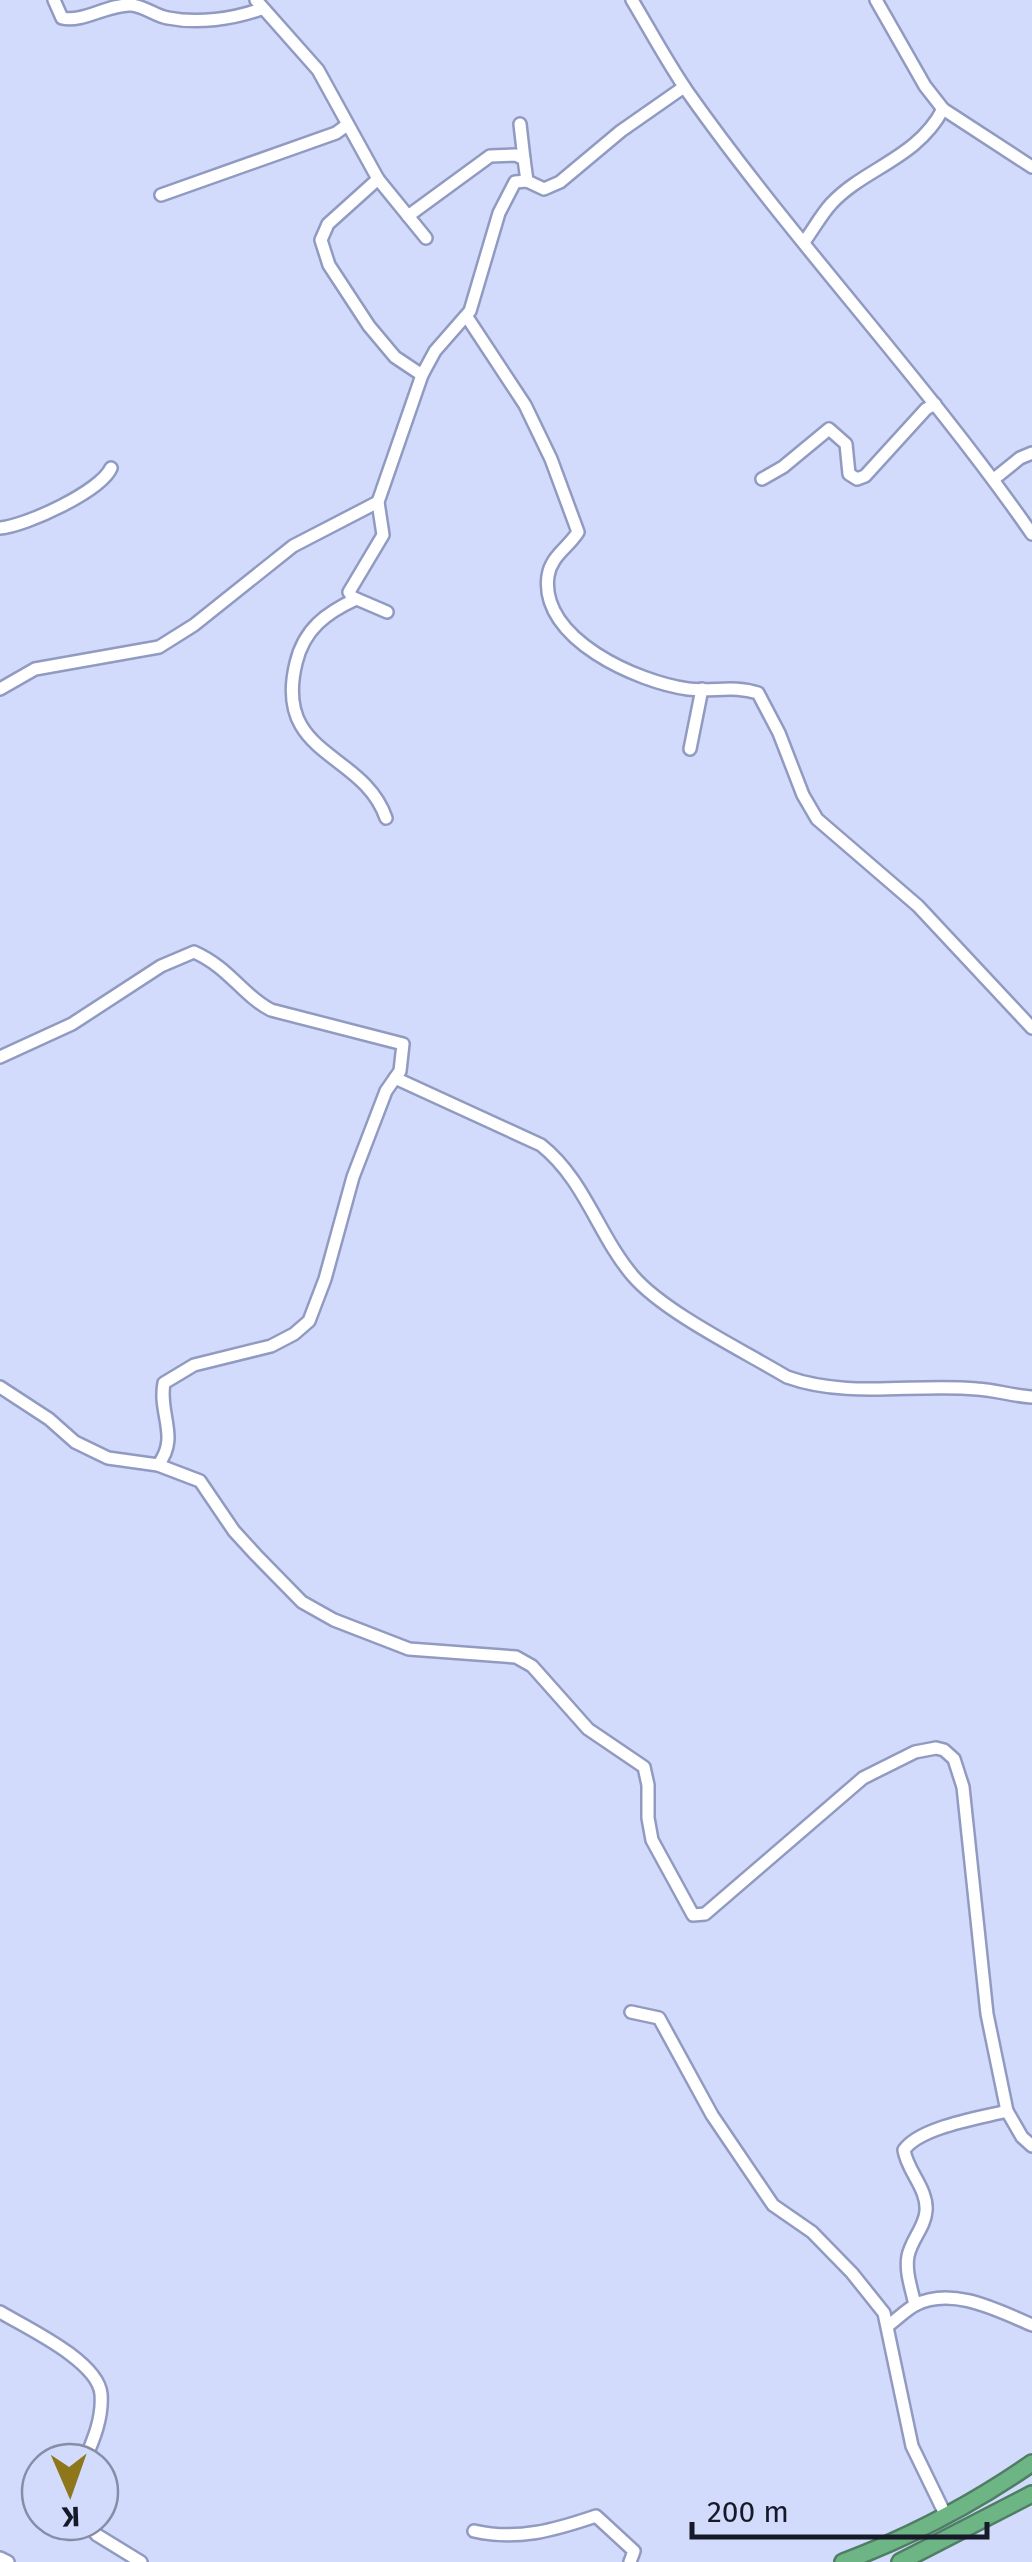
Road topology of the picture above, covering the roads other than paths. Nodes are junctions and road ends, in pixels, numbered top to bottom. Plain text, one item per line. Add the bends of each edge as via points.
1 (54, 0) edge
2 (632, 0) edge
3 (876, 0) edge
4 (259, 4) edge
5 (684, 87) junction
6 (944, 110) junction
7 (520, 124) dead end
8 (347, 125) junction
9 (524, 159) junction
10 (1032, 167) edge
11 (378, 179) junction
12 (528, 181) junction
13 (160, 195) dead end
14 (408, 216) junction
15 (426, 238) dead end
16 (804, 242) junction
17 (467, 317) junction
18 (422, 375) junction
19 (935, 404) junction
20 (1032, 453) edge
21 (111, 468) dead end
22 (762, 479) dead end
23 (994, 479) junction
24 (378, 502) junction
25 (0, 528) edge
26 (1032, 534) edge
27 (356, 599) junction
28 (387, 612) dead end
29 (702, 688) junction
30 (0, 689) edge
31 (690, 749) dead end
32 (386, 818) dead end
33 (1032, 1028) edge
34 (0, 1058) edge
35 (395, 1078) junction
36 (0, 1387) edge
37 (1032, 1397) edge
38 (158, 1465) junction
39 (632, 2012) dead end
40 (1007, 2111) junction
41 (1032, 2146) edge
42 (916, 2305) junction
43 (0, 2312) edge
44 (1032, 2324) edge
45 (888, 2325) junction
46 (92, 2442) edge
47 (1032, 2462) edge
48 (1032, 2494) edge
49 (946, 2516) junction
50 (474, 2531) dead end
51 (108, 2542) edge
52 (0, 2558) edge
53 (8, 2562) edge
54 (141, 2562) edge
55 (630, 2562) edge
56 (842, 2562) edge
57 (900, 2562) edge

1 - 4 street via 70,20 132,5 164,18 242,16
2 - 5 street
3 - 6 street
4 - 8 street via 318,70
5 - 12 street via 560,182 544,189
5 - 16 street
6 - 10 street
6 - 16 street via 915,144 832,202
7 - 9 street
8 - 11 street
8 - 13 street
9 - 12 street
9 - 14 street via 490,156
11 - 14 street
11 - 18 street via 328,224 321,240 328,265 370,326 395,357
12 - 17 street via 515,182 499,213
14 - 15 street
16 - 19 street
17 - 18 street
17 - 29 street via 525,404 578,532 548,574 555,611 603,661 652,680
18 - 24 street
19 - 22 street via 865,476 848,474 846,444 829,429
19 - 23 street
20 - 23 street
21 - 25 street via 84,494
23 - 26 street
24 - 27 street via 382,535 349,592
24 - 30 street via 293,546 159,647 34,669
27 - 28 street
27 - 32 street via 311,628 298,654 293,703 303,731 359,778
29 - 31 street
29 - 33 street via 758,692 817,819 918,906
34 - 35 street via 194,952 229,972 271,1010 403,1044
35 - 37 street via 560,1160 650,1294 788,1377 842,1388 976,1388
35 - 38 street via 353,1177 309,1321 271,1346 194,1365 164,1383 168,1453
36 - 38 street via 75,1442 108,1458
38 - 40 street via 200,1480 256,1555 302,1602 334,1620 409,1649 516,1657 532,1666 588,1729 644,1767 652,1840 692,1915 704,1914 863,1778 915,1752 944,1750 963,1787 986,2014
39 - 45 street via 658,2018 773,2205 852,2273
40 - 41 street
40 - 42 street via 944,2128 904,2150 927,2209 908,2256
42 - 44 street via 962,2299
42 - 45 street
43 - 46 street via 82,2362 101,2390
45 - 49 street via 912,2446
47 - 49 highway
48 - 57 highway
49 - 56 highway
50 - 55 street via 501,2537 550,2531 596,2516 634,2552
51 - 54 street
52 - 53 street

